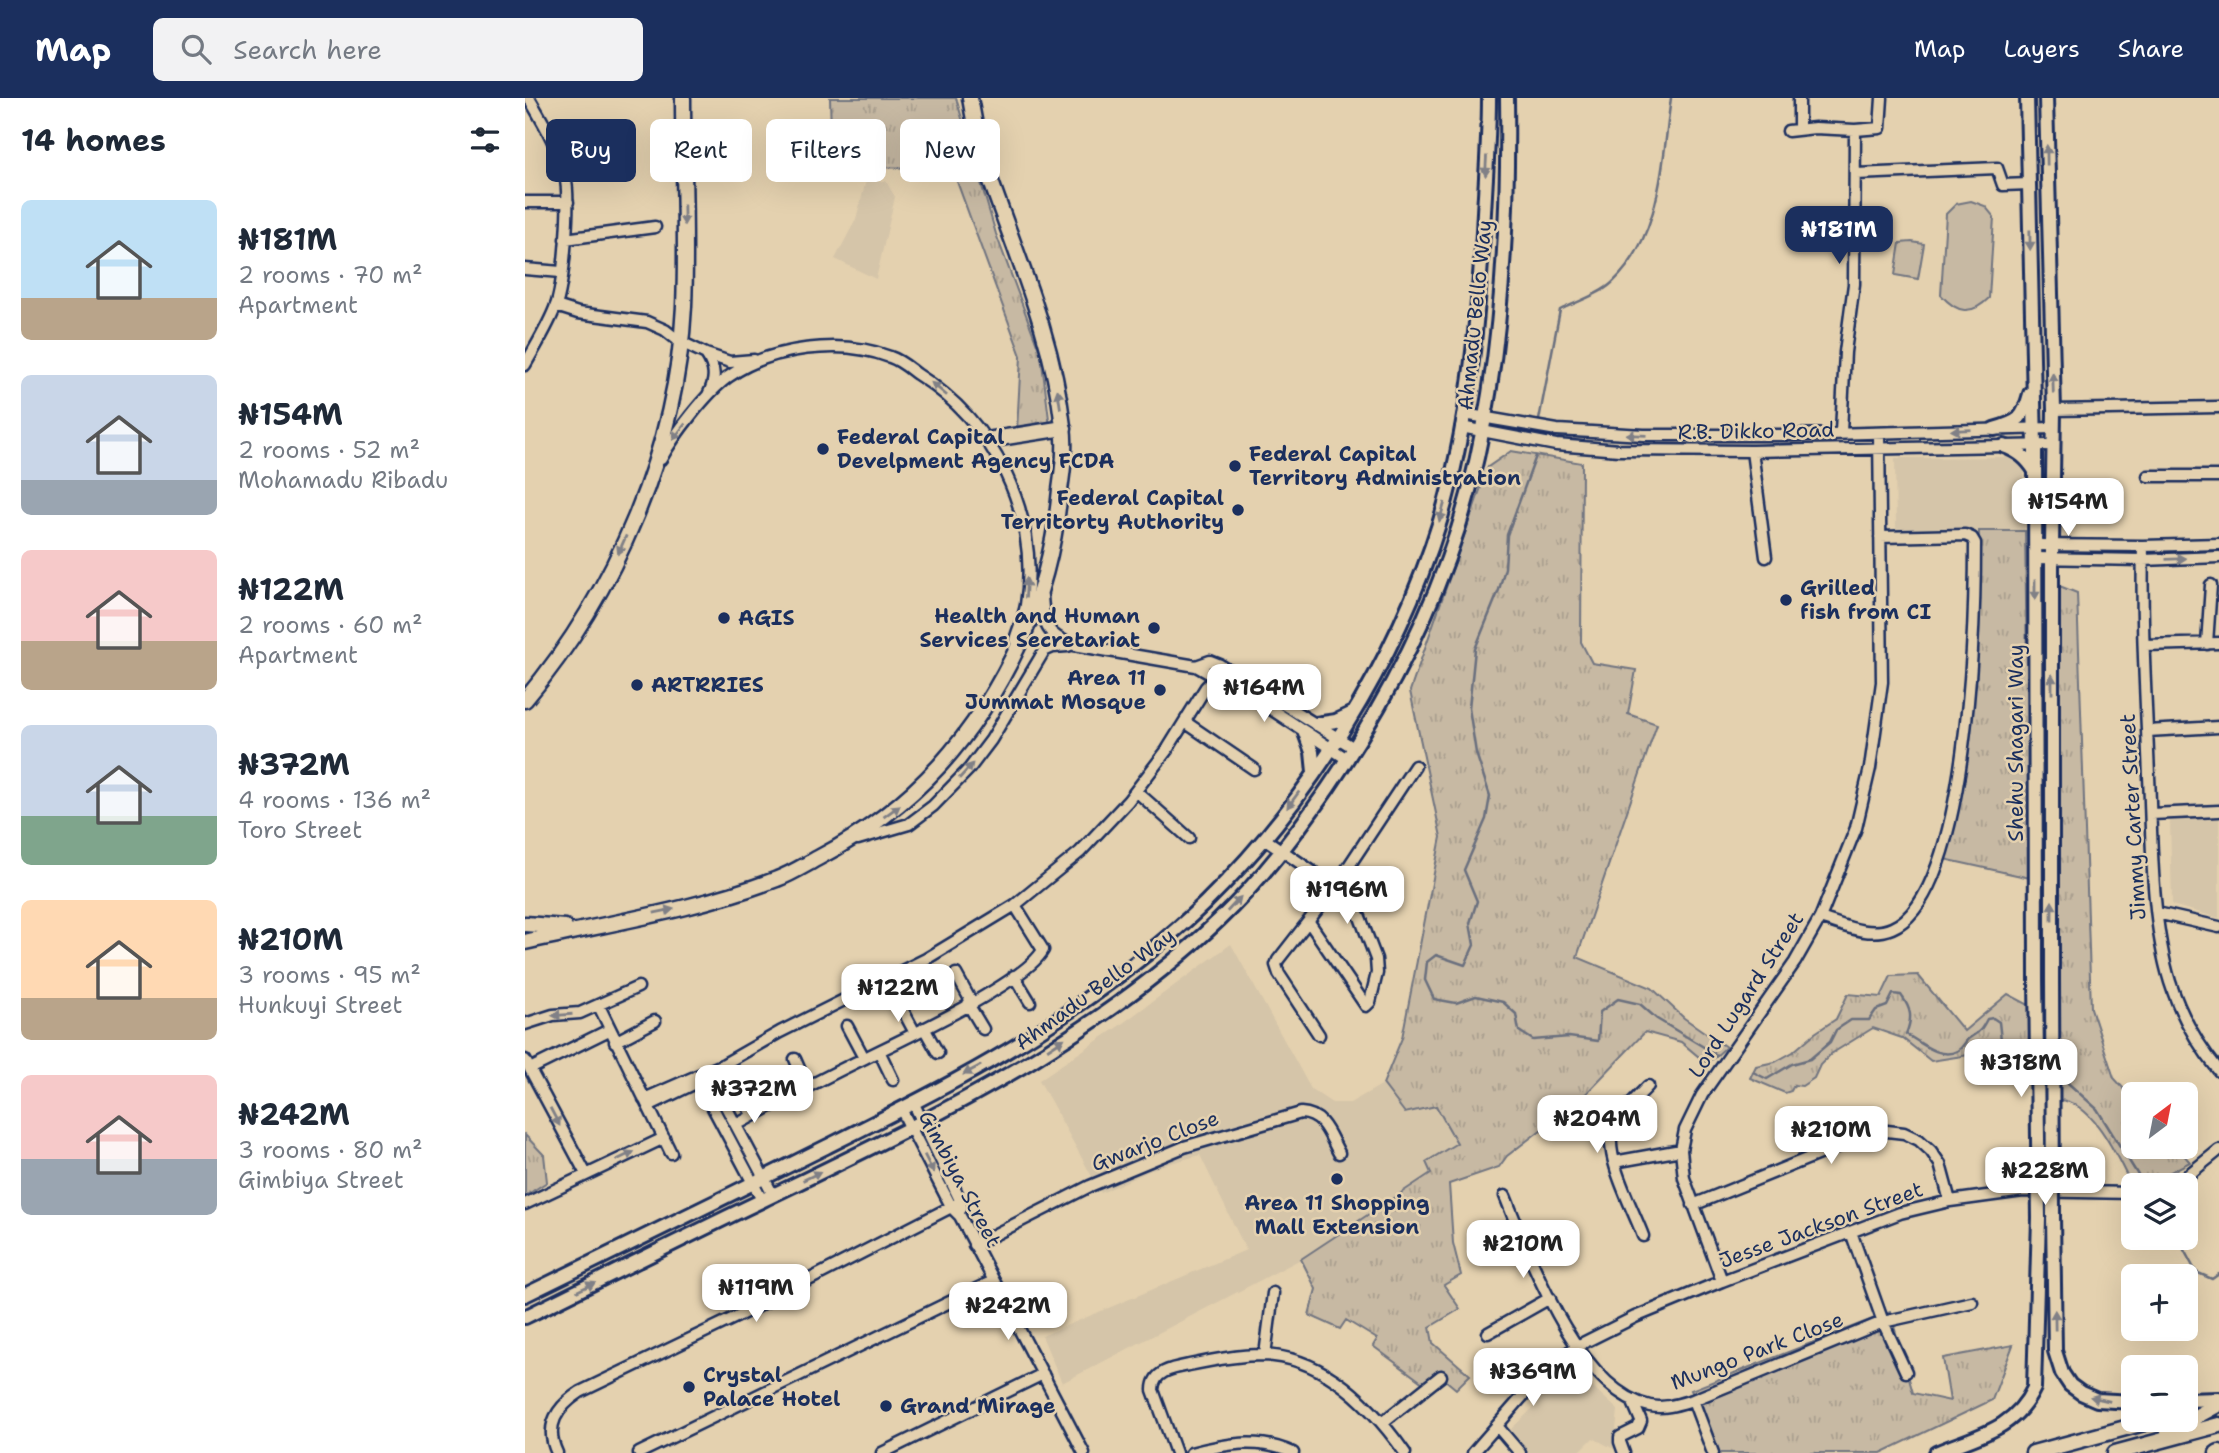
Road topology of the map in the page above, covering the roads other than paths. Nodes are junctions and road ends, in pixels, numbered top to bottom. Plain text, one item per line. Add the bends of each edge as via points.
1 (529, 98) edge
2 (683, 98) edge
3 (970, 98) edge
4 (1489, 98) edge
5 (1507, 98) edge
6 (1799, 98) edge
7 (1882, 98) edge
8 (2028, 98) edge
9 (2046, 98) edge
10 (1855, 130) junction
11 (1856, 174) junction
12 (2029, 184) junction
13 (525, 202) edge
14 (568, 202) junction
15 (655, 227) dead end
16 (565, 239) junction
17 (525, 269) edge
18 (561, 272) junction
19 (556, 306) junction
20 (679, 341) junction
21 (706, 354) junction
22 (763, 358) junction
23 (525, 365) edge
24 (2033, 384) junction
25 (705, 402) junction
26 (2219, 407) edge
27 (2054, 411) junction
28 (1484, 417) junction
29 (1462, 420) junction
30 (1064, 428) junction
31 (2034, 428) junction
32 (2054, 428) junction
33 (1994, 429) junction
34 (1482, 431) junction
35 (1841, 432) junction
36 (1878, 433) junction
37 (987, 440) junction
38 (2035, 445) junction
39 (2053, 445) junction
40 (2004, 446) junction
41 (1880, 448) junction
42 (1752, 451) junction
43 (2035, 471) junction
44 (2219, 475) edge
45 (2148, 476) dead end
46 (647, 482) junction
47 (1880, 537) junction
48 (2219, 544) edge
49 (2052, 546) junction
50 (2143, 547) junction
51 (2035, 552) junction
52 (1766, 557) dead end
53 (2219, 557) edge
54 (2052, 559) junction
55 (2143, 560) junction
56 (2211, 585) dead end
57 (1041, 591) junction
58 (2219, 643) edge
59 (2207, 644) junction
60 (1074, 645) junction
61 (2144, 645) junction
62 (1215, 663) junction
63 (1196, 666) junction
64 (1210, 676) junction
65 (1004, 678) junction
66 (525, 700) edge
67 (1353, 713) junction
68 (1185, 722) junction
69 (1316, 724) junction
70 (2219, 727) edge
71 (2147, 731) junction
72 (1305, 733) junction
73 (1338, 737) junction
74 (1354, 748) junction
75 (1330, 749) junction
76 (1347, 759) junction
77 (1415, 766) dead end
78 (1254, 769) dead end
79 (1314, 772) junction
80 (1136, 791) junction
81 (2219, 811) edge
82 (2151, 814) junction
83 (1189, 838) dead end
84 (1265, 839) junction
85 (848, 842) junction
86 (1282, 851) junction
87 (1335, 887) junction
88 (1015, 905) junction
89 (2157, 913) junction
90 (1820, 918) junction
91 (621, 920) junction
92 (1309, 922) junction
93 (525, 924) edge
94 (2219, 927) edge
95 (525, 942) edge
96 (956, 974) dead end
97 (1014, 976) junction
98 (638, 987) dead end
99 (1030, 1002) dead end
100 (970, 1004) junction
101 (900, 1005) dead end
102 (599, 1006) junction
103 (655, 1021) dead end
104 (525, 1024) edge
105 (847, 1026) dead end
106 (983, 1029) dead end
107 (609, 1030) junction
108 (920, 1030) junction
109 (1319, 1035) dead end
110 (615, 1042) junction
111 (879, 1051) junction
112 (938, 1054) dead end
113 (864, 1058) junction
114 (795, 1059) dead end
115 (527, 1065) edge
116 (2219, 1071) edge
117 (709, 1073) junction
118 (698, 1079) junction
119 (893, 1080) dead end
120 (1648, 1086) dead end
121 (738, 1087) dead end
122 (807, 1087) junction
123 (646, 1102) junction
124 (913, 1102) junction
125 (901, 1109) junction
126 (752, 1115) junction
127 (923, 1120) junction
128 (736, 1125) junction
129 (911, 1128) junction
130 (664, 1138) junction
131 (1681, 1150) junction
132 (2219, 1150) edge
133 (671, 1153) dead end
134 (1339, 1153) dead end
135 (1614, 1162) junction
136 (2191, 1173) edge
137 (586, 1174) junction
138 (759, 1180) junction
139 (2121, 1192) edge
140 (1505, 1196) dead end
141 (767, 1198) junction
142 (1950, 1201) junction
143 (525, 1204) edge
144 (956, 1205) junction
145 (1693, 1205) junction
146 (1851, 1232) junction
147 (1643, 1236) dead end
148 (974, 1245) junction
149 (993, 1281) junction
150 (1722, 1281) junction
151 (1273, 1293) dead end
152 (525, 1295) edge
153 (1550, 1298) junction
154 (1972, 1302) dead end
155 (525, 1317) edge
156 (1883, 1322) junction
157 (1487, 1333) dead end
158 (1577, 1346) junction
159 (1265, 1355) junction
160 (1906, 1371) dead end
161 (1043, 1374) junction
162 (1441, 1376) dead end
163 (1633, 1400) junction
164 (1693, 1401) junction
165 (2121, 1401) edge
166 (2198, 1401) edge
167 (2219, 1402) edge
168 (2198, 1408) edge
169 (1383, 1422) junction
170 (2219, 1425) edge
171 (1497, 1426) junction
172 (2121, 1429) edge
173 (2148, 1444) junction
174 (557, 1453) edge
175 (639, 1453) edge
176 (882, 1453) edge
177 (1084, 1453) edge
178 (1176, 1453) edge
179 (1191, 1453) edge
180 (1293, 1453) edge
181 (1405, 1453) edge
182 (1473, 1453) edge
183 (1520, 1453) edge
184 (1624, 1453) edge
185 (1713, 1453) edge
186 (1936, 1453) edge
187 (2033, 1453) edge
188 (2115, 1453) edge

1 - 14 street via 559,158
2 -> 20 highway via 685,267
30 -> 3 highway via 1054,368 1034,297 983,159
4 -> 29 main road, Ahmadu Bello Way via 1477,318
5 - 28 main road, Ahmadu Bello Way via 1503,257
6 - 10 street via 1794,130
7 - 10 street via 1880,128
8 - 12 main road, Shehu Shagari Way
27 -> 9 main road, Shehu Shagari Way
10 - 11 street
11 - 12 street via 1997,168 2003,185
11 - 35 street via 1854,284
12 -> 24 main road, Shehu Shagari Way
13 - 14 street
14 - 16 street
15 - 16 street
16 - 18 street
17 - 18 street
18 - 19 street
19 - 20 street via 647,322
19 - 23 street
20 - 21 street
20 - 46 highway via 676,379
21 - 22 street via 730,362
21 - 25 street via 714,366 714,378
22 - 25 street via 727,378
37 -> 22 street via 935,384 891,357 818,345
24 - 31 main road, Shehu Shagari Way
24 - 33 main road via 2022,416 2011,425
25 -> 46 street via 669,445
26 - 27 street
27 - 32 main road, Shehu Shagari Way
28 - 29 street, R.B. Dikko Road
28 - 34 main road, Ahmadu Bello Way
35 -> 28 street, R.B. Dikko Road via 1704,436 1557,430
29 - 34 street, R.B. Dikko Road
29 -> 67 main road, Ahmadu Bello Way via 1430,550 1390,646
30 - 37 highway
30 - 57 highway via 1051,559
31 - 32 street, R.B. Dikko Road
31 - 33 street, R.B. Dikko Road
31 - 38 main road, Shehu Shagari Way
32 - 39 main road, Shehu Shagari Way
33 -> 36 street, R.B. Dikko Road
34 - 42 street, R.B. Dikko Road via 1556,446
34 - 74 main road, Ahmadu Bello Way via 1459,526 1430,604 1391,688
35 - 36 street, R.B. Dikko Road
36 - 41 street, Lord Lugard Street
65 -> 37 street via 1025,605 1028,562 1022,512
38 - 39 street, R.B. Dikko Road
38 - 40 street, R.B. Dikko Road
38 - 43 main road, Shehu Shagari Way
39 - 49 main road, Shehu Shagari Way
40 - 41 street, R.B. Dikko Road
40 - 43 main road via 2025,457
41 - 42 street, R.B. Dikko Road
41 - 47 street, Lord Lugard Street
42 - 52 street
43 - 51 main road, Shehu Shagari Way
44 - 45 street
46 -> 66 highway via 596,599
47 - 90 street, Lord Lugard Street via 1883,623 1877,727 1856,828
47 - 90 street via 1965,536 1975,542 1968,706 1958,775 1933,877 1911,915 1880,932
48 - 50 street
49 - 50 street
49 - 51 street
49 - 54 main road, Shehu Shagari Way
50 - 55 street, Jimmy Carter Street
51 - 54 street
51 -> 186 main road, Shehu Shagari Way, bridge via 2039,1217 2034,1388 2027,1403 2004,1425
55 -> 53 street
54 - 55 street
165 -> 54 main road, Shehu Shagari Way, bridge via 2097,1400 2070,1385 2055,1351
55 - 61 street, Jimmy Carter Street
56 - 59 street
57 - 60 street via 1047,627 1057,639
57 - 65 highway
58 - 59 street
59 - 61 street
60 - 63 street
85 -> 60 street via 909,824 933,806 991,740 1044,651
61 - 71 street, Jimmy Carter Street
62 - 63 street
62 - 64 street
62 - 69 street
63 - 64 street
64 - 68 street
64 - 72 street
85 -> 65 highway via 902,804 938,770
67 - 69 main road
67 - 73 main road, Ahmadu Bello Way
68 - 78 street
68 - 80 street
69 - 73 street
70 - 71 street
71 - 82 street, Jimmy Carter Street
72 - 75 street
72 - 79 main road
73 - 74 street
73 - 75 main road, Ahmadu Bello Way
74 - 76 main road, Ahmadu Bello Way
75 - 76 street
75 - 79 main road, Ahmadu Bello Way
76 - 86 main road, Ahmadu Bello Way
77 - 87 street
79 -> 84 main road, Ahmadu Bello Way
80 - 83 street
80 - 88 street via 1080,852
81 - 82 street
82 - 89 street, Jimmy Carter Street
84 - 86 street
84 -> 124 main road, Ahmadu Bello Way via 1203,905 1125,972 1017,1045
91 -> 85 highway via 697,904 779,879
86 - 87 street
127 -> 86 main road, Ahmadu Bello Way via 1029,1062 1136,989 1219,920
87 - 92 street
87 - 92 street via 1360,917 1376,959 1377,973 1366,1006
88 - 97 street via 1043,950
88 - 117 street via 926,959
89 - 94 street
89 - 116 street, Jimmy Carter Street via 2171,985 2193,1033
90 - 131 street, Lord Lugard Street via 1795,962 1702,1095
91 - 93 highway via 565,927
91 - 95 highway
92 - 109 street via 1276,965
96 - 100 street
97 - 99 street
97 - 100 street
98 - 102 street
100 - 106 street
100 - 108 street
101 - 108 street
102 -> 104 street
102 - 107 street
103 - 110 street
105 - 113 street
107 - 110 street
107 - 115 street
108 - 111 street
108 - 112 street
110 - 123 street
111 - 113 street
111 - 119 street
113 - 122 street
114 - 122 street
115 -> 137 street
117 - 118 street
117 - 128 street
118 - 123 street
118 - 138 street
120 - 135 street via 1612,1131
121 - 126 street
122 - 126 street
123 - 130 street
124 - 125 main road, Ahmadu Bello Way
124 - 127 street
125 - 129 street, Gimbiya Street
125 - 138 main road, Ahmadu Bello Way
126 - 128 street
127 - 129 main road, Ahmadu Bello Way
127 - 144 street
128 - 138 street
141 -> 129 main road, Ahmadu Bello Way
129 -> 144 street, Gimbiya Street
130 - 133 street
137 -> 130 street
131 - 135 street
131 - 145 street, Lord Lugard Street
132 - 136 street
134 - 148 street, Gwarjo Close via 1320,1119 1301,1113 1184,1147 1090,1186
135 - 147 street
137 - 143 street
138 - 141 street
138 - 152 main road, Ahmadu Bello Way
139 - 142 street, Jesse Jackson Street via 2092,1192 2045,1182 1995,1196
140 - 153 street, Mungo Park Close
155 -> 141 main road, Ahmadu Bello Way
142 - 145 street via 1940,1164 1931,1151 1904,1133 1887,1131 1856,1139
142 - 146 street, Jesse Jackson Street
144 - 148 street, Gimbiya Street
144 - 174 street via 580,1392 564,1402 552,1423
145 - 150 street, Lord Lugard Street
146 - 150 street, Jesse Jackson Street
146 - 156 street
148 - 149 street, Gimbiya Street
149 - 161 street, Gimbiya Street
149 - 175 street
150 - 158 street, Jesse Jackson Street
151 - 159 street
153 - 157 street
153 - 158 street, Mungo Park Close
154 - 156 street, Mungo Park Close
156 - 160 street
156 - 164 street, Mungo Park Close
158 - 163 street, Mungo Park Close via 1595,1372
158 - 171 street, Jesse Jackson Street via 1543,1375
159 - 169 street via 1307,1365 1331,1378
159 - 178 street via 1218,1359 1159,1374 1153,1390
161 - 176 street
161 - 177 street, Gimbiya Street
162 - 169 street
163 - 164 street, Mungo Park Close via 1665,1407
163 - 184 street via 1641,1421 1638,1428 1620,1437
164 - 185 street
166 - 167 main road
167 - 168 highway
167 - 173 highway
169 - 181 street
170 - 173 highway
171 - 182 street, Jesse Jackson Street
171 - 183 street
172 - 187 highway
173 - 188 highway
179 - 180 street via 1261,1443

